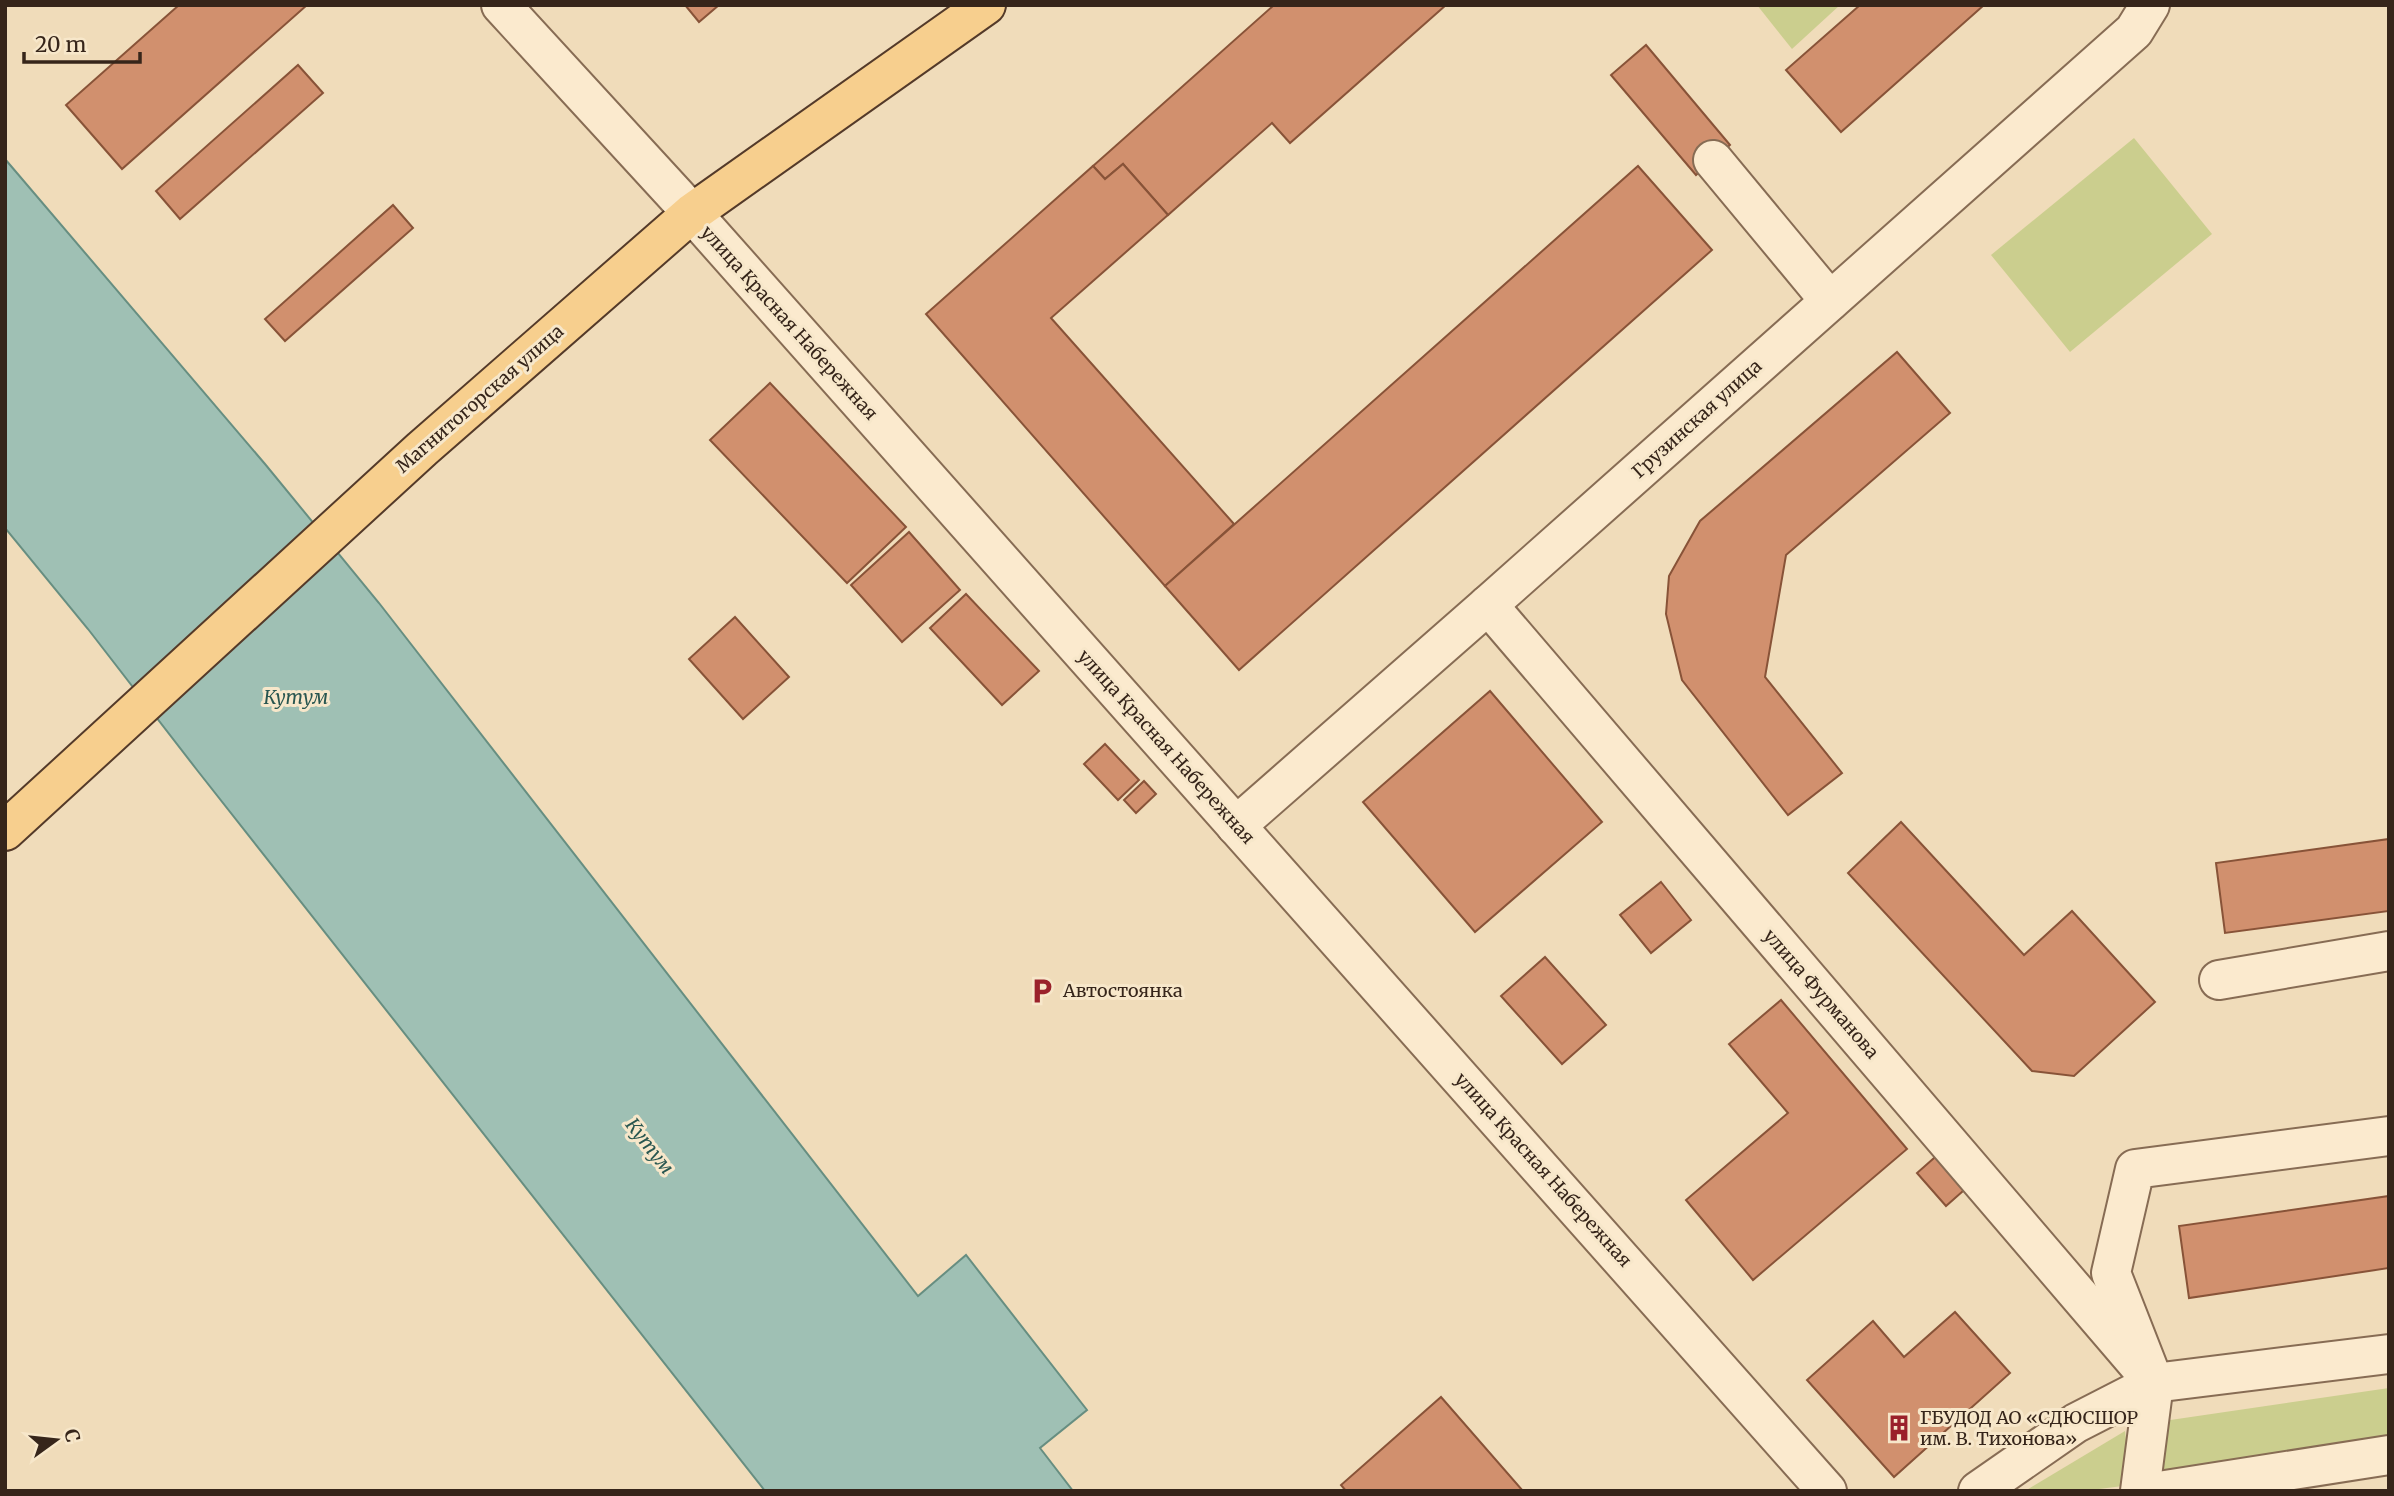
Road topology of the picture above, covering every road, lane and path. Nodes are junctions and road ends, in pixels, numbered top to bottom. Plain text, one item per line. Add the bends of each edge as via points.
1 (501, 5) edge
2 (986, 5) edge
3 (2150, 5) edge
4 (1713, 160) dead end
5 (692, 213) junction
6 (1830, 301) junction
7 (1488, 605) junction
8 (1236, 826) junction
9 (5, 831) edge
10 (2389, 951) edge
11 (2219, 980) dead end
12 (2389, 1136) edge
13 (2389, 1354) edge
14 (2154, 1382) junction
15 (2389, 1455) edge
16 (2206, 1487) edge
17 (1827, 1491) edge
18 (1978, 1491) edge
19 (2140, 1491) edge
20 (2159, 1491) edge

1 - 5 street, улица Красная Набережная
2 - 5 main road, Магнитогорская улица
3 - 6 street, Грузинская улица via 2134,32
4 - 6 street
5 - 8 street, улица Красная Набережная
5 - 9 main road, Магнитогорская улица via 422,449
6 - 7 street, Грузинская улица
7 - 8 street, Грузинская улица
7 - 14 street, улица Фурманова
8 - 17 street, улица Красная Набережная
10 - 11 street
12 - 14 street via 2135,1169 2111,1273
13 - 14 street
14 - 18 street via 2076,1423
14 - 19 street
15 - 16 street
16 - 20 street

